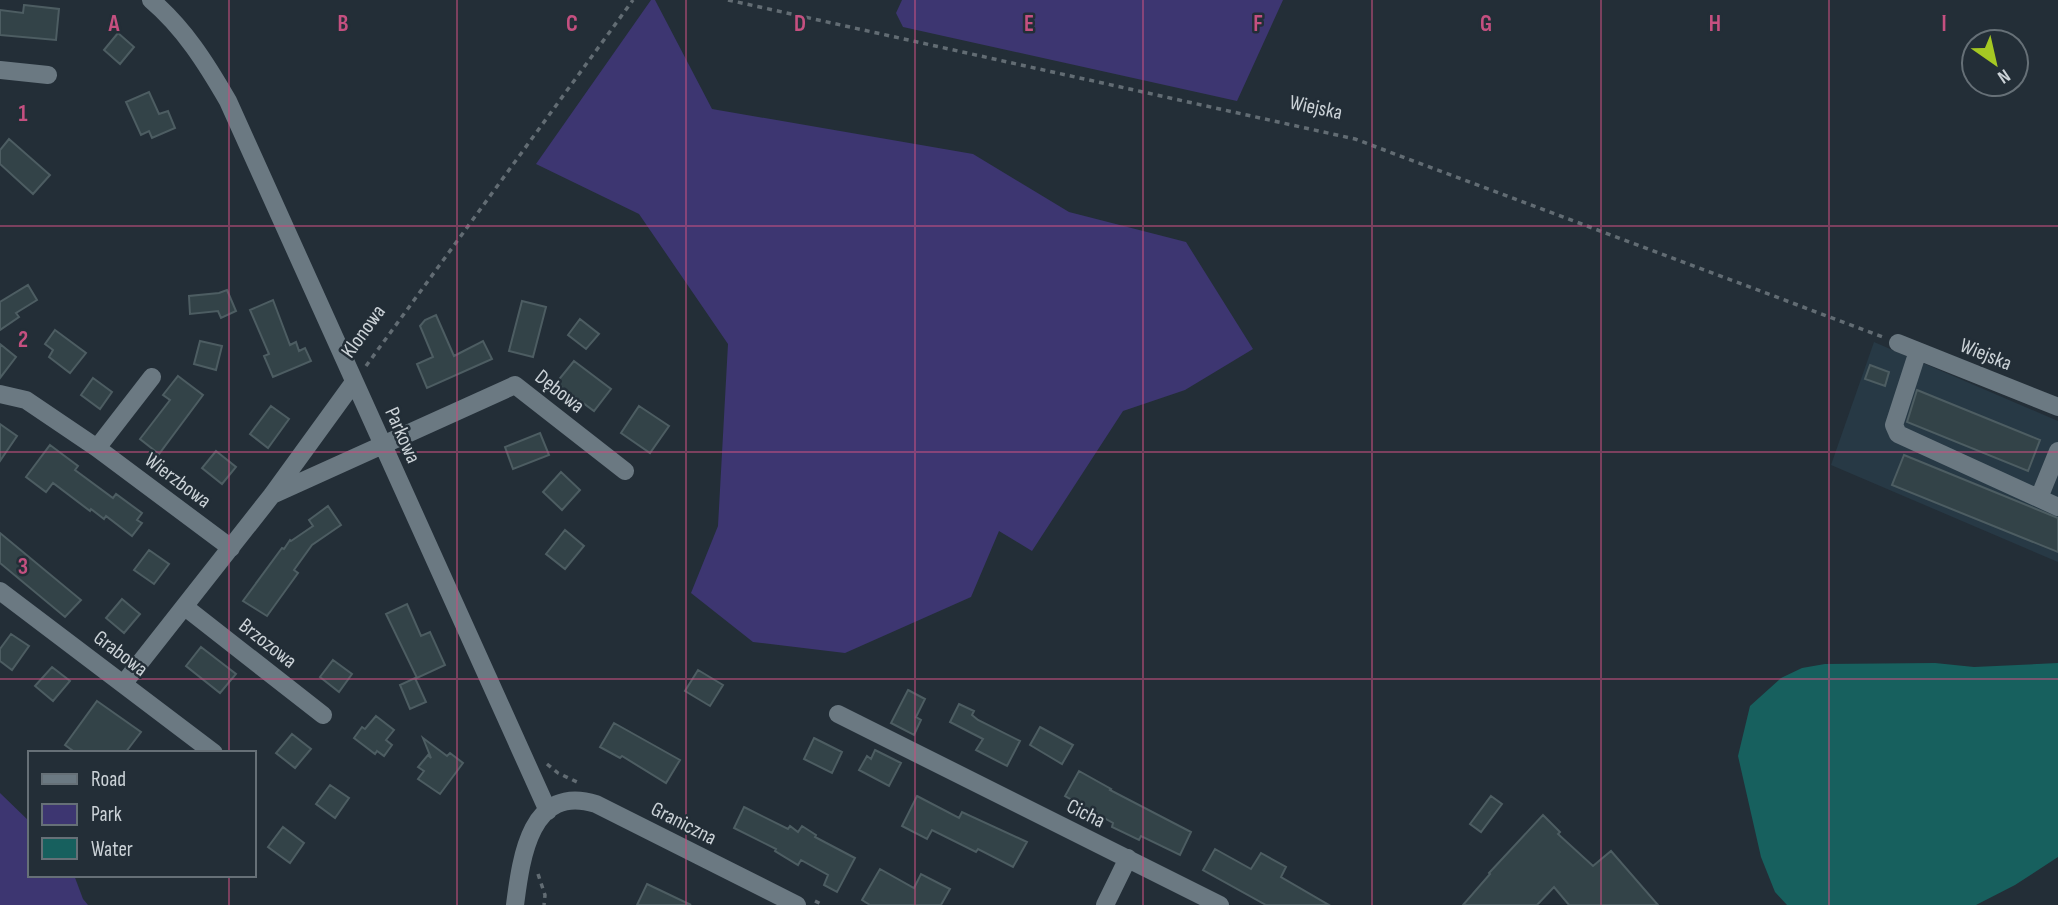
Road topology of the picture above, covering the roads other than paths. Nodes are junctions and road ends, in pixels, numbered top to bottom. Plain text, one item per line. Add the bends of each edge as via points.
1 (150, 0) edge
2 (0, 70) edge
3 (48, 75) dead end
4 (1898, 343) dead end
5 (1918, 351) junction
6 (152, 377) dead end
7 (354, 382) junction
8 (0, 394) edge
9 (2058, 407) edge
10 (383, 446) junction
11 (97, 448) junction
12 (2058, 452) edge
13 (625, 471) dead end
14 (272, 495) junction
15 (2039, 498) junction
16 (2058, 507) edge
17 (231, 548) junction
18 (0, 591) edge
19 (185, 607) junction
20 (124, 683) junction
21 (838, 714) dead end
22 (323, 715) dead end
23 (211, 751) edge
24 (548, 811) junction
25 (1128, 859) junction
26 (515, 905) edge
27 (797, 905) edge
28 (1105, 905) edge
29 (1220, 905) edge

1 - 7 street, Parkowa via 193,45 228,101
2 - 3 street
4 - 5 street, Wiejska
5 - 9 street, Wiejska
5 - 15 street via 1894,425 1898,434
6 - 11 street
7 - 10 street, Parkowa
7 - 14 street, Klonowa
8 - 11 street, Wierzbowa via 26,400
10 - 13 street, Dębowa via 515,385
10 - 14 street
10 - 24 street, Parkowa
11 - 17 street, Wierzbowa
12 - 15 street
14 - 17 street, Klonowa
15 - 16 street
17 - 19 street, Klonowa
18 - 20 street, Grabowa
19 - 20 street, Klonowa
19 - 22 street, Brzozowa
20 - 23 street, Grabowa
21 - 25 street, Cicha
24 - 26 street via 524,848
24 - 27 street, Graniczna via 566,801 596,804
25 - 28 street
25 - 29 street, Cicha

